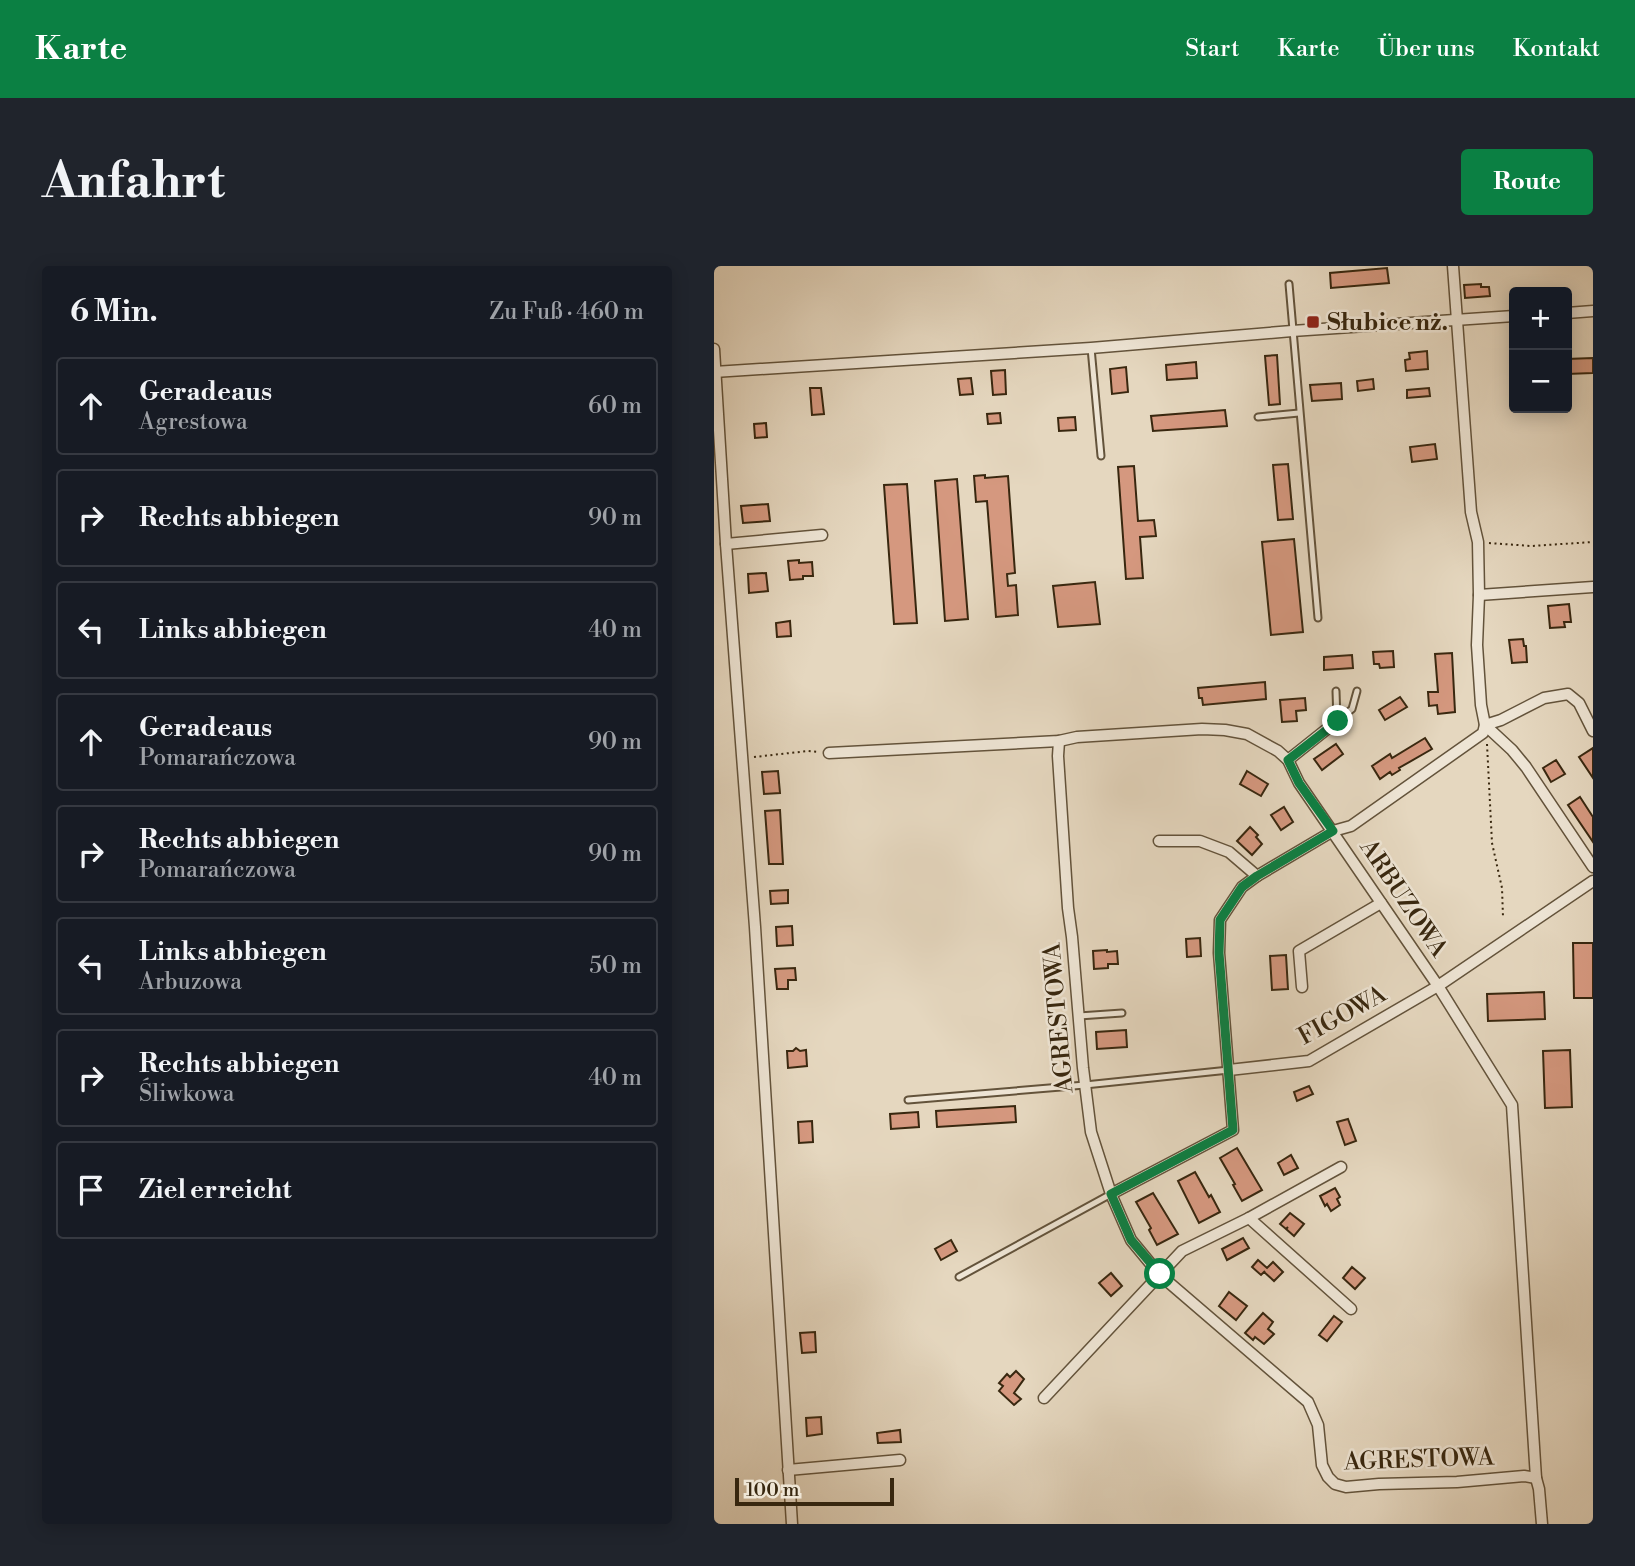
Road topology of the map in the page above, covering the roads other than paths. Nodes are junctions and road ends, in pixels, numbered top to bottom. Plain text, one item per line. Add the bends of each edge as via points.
1 (1453, 266) edge
2 (1289, 284) dead end
3 (1593, 311) edge
4 (1572, 313) edge
5 (1509, 316) edge
6 (1456, 320) junction
7 (1292, 331) junction
8 (1091, 348) junction
9 (714, 349) edge
10 (715, 372) edge
11 (1299, 413) junction
12 (1258, 417) dead end
13 (1101, 456) dead end
14 (822, 535) dead end
15 (726, 544) junction
16 (1593, 587) edge
17 (1479, 595) junction
18 (1318, 618) dead end
19 (1336, 691) dead end
20 (1357, 691) dead end
21 (1338, 721) junction
22 (1484, 729) junction
23 (1593, 731) edge
24 (1059, 741) junction
25 (829, 753) road end
26 (1288, 760) junction
27 (1333, 831) junction
28 (1159, 841) dead end
29 (1593, 867) edge
30 (1257, 876) junction
31 (1593, 881) edge
32 (1381, 903) junction
33 (1438, 986) junction
34 (1301, 987) dead end
35 (1122, 1013) dead end
36 (1079, 1016) junction
37 (1229, 1070) junction
38 (1085, 1085) junction
39 (908, 1100) dead end
40 (1341, 1167) dead end
41 (1111, 1194) junction
42 (1249, 1218) junction
43 (1160, 1274) junction
44 (958, 1277) dead end
45 (1350, 1309) dead end
46 (1044, 1398) dead end
47 (900, 1460) dead end
48 (788, 1471) junction
49 (1536, 1478) junction
50 (792, 1524) edge
51 (1542, 1524) edge

1 - 6 street
2 - 7 lane
3 - 4 street
5 - 6 street
6 - 7 street
6 - 17 street
7 - 8 street
7 - 11 lane
8 - 10 street
8 - 13 lane
9 - 10 street
10 - 15 street
11 - 12 lane
11 - 18 lane
14 - 15 street
15 - 48 street via 756,940
16 - 17 street
17 - 22 street via 1477,645
19 - 21 lane
20 - 21 lane via 1352,709
21 - 26 street
22 - 23 street via 1544,698 1568,694 1579,704
22 - 27 street via 1351,826
22 - 29 street via 1526,767
24 - 25 street, ARBUZOWA
24 - 26 street, ARBUZOWA via 1224,730 1247,734
24 - 36 street, AGRESTOWA
26 - 27 street, ARBUZOWA
27 - 30 street
27 - 32 street, ARBUZOWA
28 - 30 street via 1200,841 1229,852
30 - 37 street via 1242,887 1220,920
31 - 33 street, FIGOWA
32 - 33 street, ARBUZOWA
32 - 34 street via 1299,951
33 - 37 street, FIGOWA via 1309,1061
33 - 49 street, ARBUZOWA via 1512,1105
35 - 36 lane
36 - 38 street, AGRESTOWA
37 - 38 lane, FIGOWA
37 - 41 street via 1233,1130
38 - 39 lane, FIGOWA
38 - 41 street, AGRESTOWA via 1091,1132
40 - 42 street
41 - 43 street, AGRESTOWA via 1131,1240
41 - 44 lane
42 - 43 street via 1182,1251
42 - 45 street
43 - 46 street
43 - 49 street, AGRESTOWA via 1308,1402 1318,1425 1322,1465 1335,1484
47 - 48 street
48 - 50 street
49 - 51 street, ARBUZOWA

